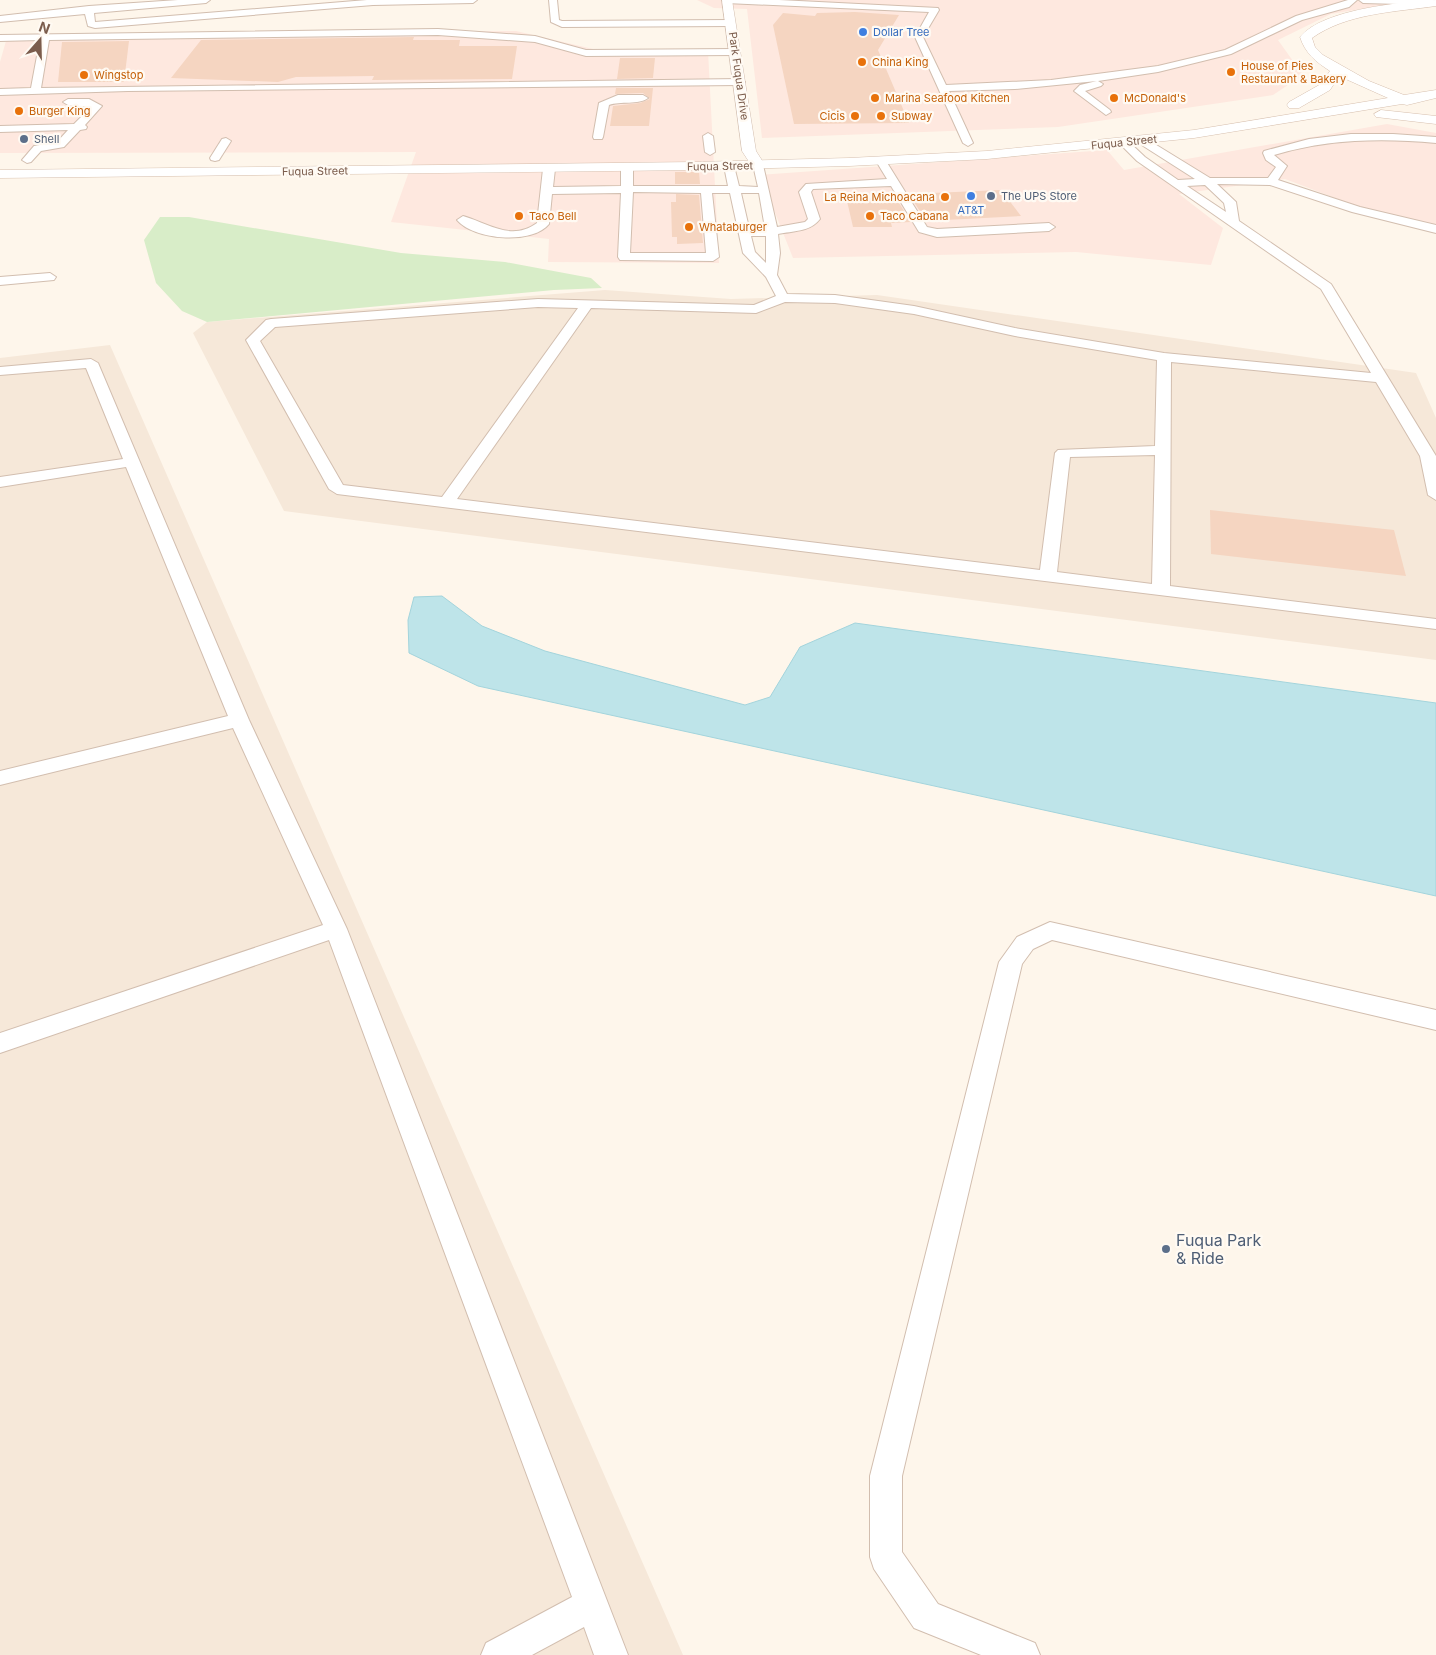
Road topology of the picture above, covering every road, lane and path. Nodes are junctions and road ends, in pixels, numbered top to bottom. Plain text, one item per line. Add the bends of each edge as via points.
1 (206, 0) edge
2 (472, 0) edge
3 (553, 0) edge
4 (727, 0) edge
5 (1363, 0) edge
6 (373, 1) edge
7 (1352, 1) edge
8 (1434, 3) edge
9 (89, 9) junction
10 (1383, 11) junction
11 (0, 19) edge
12 (731, 23) junction
13 (45, 37) junction
14 (0, 38) edge
15 (735, 52) junction
16 (1337, 70) junction
17 (740, 82) junction
18 (1138, 83) dead end
19 (1404, 86) dead end
20 (943, 88) junction
21 (36, 90) junction
22 (1380, 90) junction
23 (0, 92) edge
24 (1436, 94) edge
25 (652, 98) dead end
26 (1405, 100) junction
27 (58, 102) dead end
28 (1294, 105) junction
29 (1106, 112) dead end
30 (1436, 113) edge
31 (1317, 114) junction
32 (1436, 120) edge
33 (95, 127) dead end
34 (76, 128) junction
35 (0, 129) edge
36 (1108, 132) junction
37 (708, 136) dead end
38 (598, 137) dead end
39 (1141, 140) junction
40 (1436, 140) edge
41 (226, 141) dead end
42 (1123, 142) junction
43 (968, 143) junction
44 (878, 146) dead end
45 (819, 149) dead end
46 (749, 151) junction
47 (705, 152) joint
48 (987, 155) junction
49 (383, 156) dead end
50 (215, 158) junction
51 (0, 160) edge
52 (27, 160) junction
53 (881, 161) junction
54 (758, 165) junction
55 (729, 166) junction
56 (627, 168) junction
57 (549, 169) junction
58 (209, 172) junction
59 (0, 174) edge
60 (1207, 181) junction
61 (894, 182) junction
62 (1271, 182) junction
63 (1176, 183) junction
64 (627, 189) junction
65 (706, 190) junction
66 (734, 190) junction
67 (764, 190) junction
68 (546, 191) junction
69 (463, 220) dead end
70 (1234, 224) junction
71 (1049, 227) dead end
72 (1436, 229) edge
73 (744, 232) junction
74 (770, 232) junction
75 (771, 275) junction
76 (50, 277) dead end
77 (0, 281) edge
78 (783, 298) junction
79 (587, 305) junction
80 (1164, 357) junction
81 (0, 371) edge
82 (1379, 378) junction
83 (1163, 450) junction
84 (131, 462) junction
85 (0, 482) edge
86 (1436, 496) edge
87 (448, 502) junction
88 (1048, 576) junction
89 (1161, 590) junction
90 (1436, 624) edge
91 (239, 720) junction
92 (0, 778) edge
93 (336, 929) junction
94 (1436, 1020) edge
95 (0, 1043) edge
96 (591, 1605) junction
97 (498, 1655) edge
98 (611, 1655) edge
99 (1023, 1655) edge

1 - 9 lane
2 - 6 lane
3 - 12 lane via 555,22 562,24
4 - 12 main road, Park Fuqua Drive
4 - 20 lane via 938,7 919,37
5 - 8 lane
6 - 9 lane via 95,25 90,24
7 - 10 lane
7 - 20 lane via 1297,19 1258,41 1231,51 1162,69 1052,84
8 - 10 main road
9 - 11 lane
10 - 16 main road via 1335,20 1306,37 1310,50
12 - 15 main road, Park Fuqua Drive
13 - 14 lane
13 - 15 lane via 438,32 535,39 586,53
13 - 21 lane
15 - 17 main road, Park Fuqua Drive
16 - 22 main road
16 - 28 main road via 1326,87
17 - 21 lane
17 - 46 main road, Park Fuqua Drive
18 - 29 lane via 1093,85 1079,91
19 - 22 main road, Fuqua Street
20 - 43 lane
21 - 23 lane
22 - 26 main road
22 - 28 main road, Fuqua Street
24 - 26 main road, Fuqua Street
25 - 38 lane via 618,98 604,103
26 - 30 main road
26 - 31 main road, Fuqua Street
27 - 34 lane via 89,102 97,106
28 - 36 main road, Fuqua Street
31 - 32 main road via 1385,114
31 - 39 main road, Fuqua Street
33 - 34 lane
34 - 35 lane
34 - 52 lane via 60,145 38,148
36 - 39 main road
36 - 42 main road
36 - 43 main road, Fuqua Street
37 - 47 lane
39 - 42 main road, Fuqua Street
39 - 60 lane
40 - 62 lane via 1376,135 1283,148 1268,153 1282,166
41 - 50 lane
42 - 48 main road, Fuqua Street
42 - 63 lane
43 - 44 main road, Fuqua Street
43 - 48 main road
45 - 46 main road, Fuqua Street
46 - 47 main road, Fuqua Street
46 - 54 main road, Park Fuqua Drive
46 - 55 main road
48 - 53 main road, Fuqua Street
49 - 50 main road, Fuqua Street
50 - 52 main road, Fuqua Street
50 - 58 main road
51 - 52 main road, Fuqua Street
53 - 54 main road, Fuqua Street
53 - 61 lane
54 - 55 main road, Fuqua Street
54 - 67 lane, Park Fuqua Drive
55 - 56 main road, Fuqua Street
55 - 66 lane
56 - 57 main road, Fuqua Street
56 - 64 lane
57 - 58 main road, Fuqua Street
57 - 68 lane
58 - 59 main road, Fuqua Street
60 - 62 lane
60 - 63 lane
60 - 70 lane via 1230,202
61 - 71 lane via 923,229 936,233
61 - 74 lane via 810,186 805,192 814,219 809,225
62 - 72 lane via 1356,210
63 - 70 lane
64 - 65 lane
64 - 65 lane via 624,257 713,257
64 - 68 lane
65 - 66 lane
66 - 67 lane
66 - 73 lane
67 - 74 lane, Park Fuqua Drive
68 - 69 lane via 543,224 534,231 525,234 481,229
70 - 82 lane via 1326,287
73 - 74 lane
73 - 75 lane via 749,254
74 - 75 lane, Park Fuqua Drive via 774,253
75 - 78 lane
76 - 77 lane
78 - 79 lane via 756,309
78 - 80 lane via 835,299 904,309
79 - 87 lane
79 - 87 lane via 538,303 271,324 253,340 337,489
80 - 82 lane
80 - 83 lane
81 - 84 lane via 91,363
82 - 86 lane via 1428,456
83 - 88 lane via 1062,453
83 - 89 lane
84 - 85 lane
84 - 91 lane
87 - 88 lane
88 - 89 lane
89 - 90 lane
91 - 92 lane
91 - 93 lane
93 - 95 lane
93 - 96 lane
94 - 99 lane via 1050,931 1026,942 1011,962 886,1476 886,1557 926,1616
96 - 97 lane
96 - 98 lane

